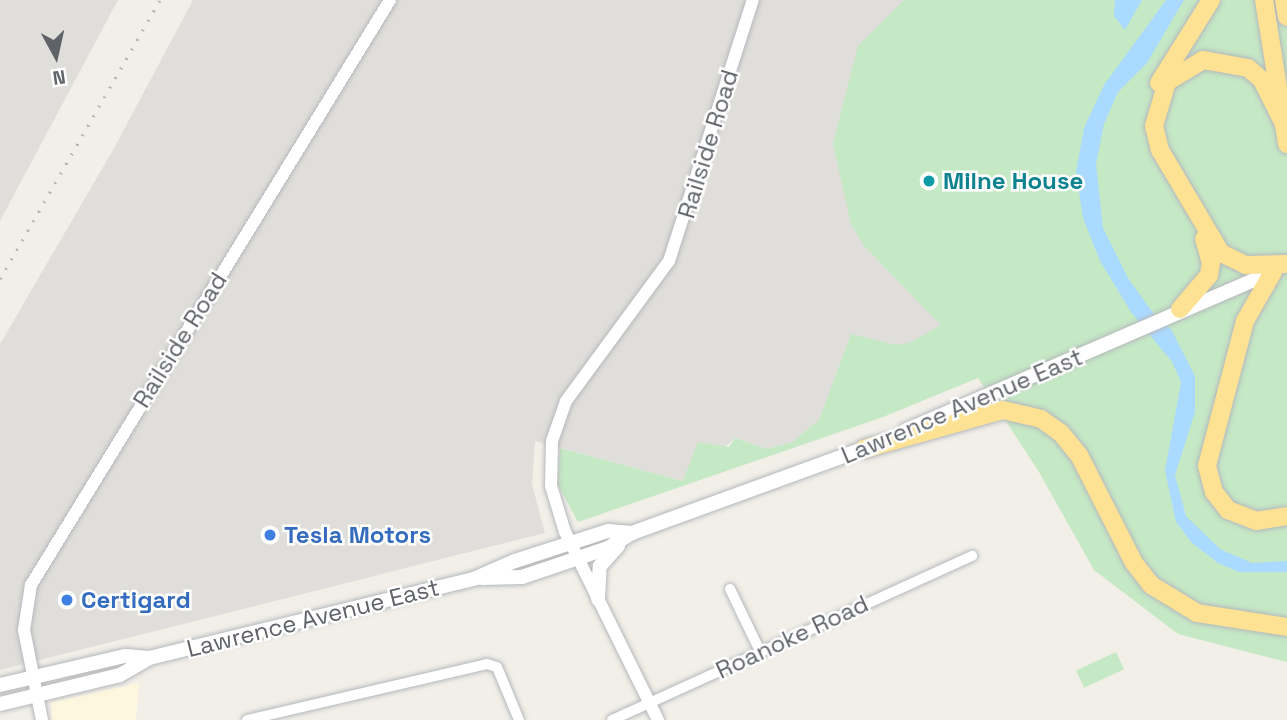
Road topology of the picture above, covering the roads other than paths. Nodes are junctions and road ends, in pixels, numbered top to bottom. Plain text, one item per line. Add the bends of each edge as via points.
1 (390, 0) edge
2 (753, 0) edge
3 (1211, 0) edge
4 (1264, 0) edge
5 (1284, 0) edge
6 (1287, 17) edge
7 (1284, 126) junction
8 (1287, 144) edge
9 (1281, 268) edge
10 (1180, 309) junction
11 (864, 449) junction
12 (1287, 516) edge
13 (632, 533) junction
14 (569, 542) junction
15 (972, 555) dead end
16 (576, 559) junction
17 (476, 578) junction
18 (730, 589) dead end
19 (598, 599) junction
20 (1287, 627) edge
21 (760, 651) junction
22 (149, 658) junction
23 (33, 677) junction
24 (0, 685) edge
25 (37, 695) junction
26 (0, 704) edge
27 (649, 704) junction
28 (42, 720) edge
29 (247, 720) edge
30 (519, 720) edge
31 (612, 720) edge
32 (658, 720) edge

1 - 23 street, Railside Road via 38,569 25,614
2 - 14 street, Railside Road via 670,261 558,416 551,486
3 - 10 highway via 1157,88 1148,115 1154,153 1209,247 1212,263 1203,287
4 - 7 highway
5 - 6 highway
7 - 8 highway
7 - 9 highway via 1262,80 1248,68 1203,60 1167,82 1154,126 1160,150 1221,253 1246,265
9 - 10 main road, Lawrence Avenue East
9 - 12 highway via 1245,321 1207,466 1214,492 1228,510 1256,521
10 - 11 main road, Lawrence Avenue East
11 - 13 main road, Lawrence Avenue East
11 - 20 highway via 1003,410 1041,419 1080,455 1134,563 1151,584 1197,613
13 - 14 main road, Lawrence Avenue East via 608,531
13 - 16 main road, Lawrence Avenue East
13 - 19 main road via 600,566
14 - 16 street, Railside Road
14 - 17 main road, Lawrence Avenue East
15 - 21 street, Roanoke Road
16 - 17 main road, Lawrence Avenue East via 522,578
16 - 19 street, Railside Road
17 - 22 main road, Lawrence Avenue East
18 - 21 street
19 - 27 street, Railside Road
21 - 27 street, Roanoke Road
22 - 23 main road, Lawrence Avenue East via 125,656
22 - 25 main road, Lawrence Avenue East via 120,675
23 - 24 main road, Lawrence Avenue East
23 - 25 street, Railside Road
25 - 26 main road, Lawrence Avenue East
25 - 28 street, Railside Road
27 - 31 street, Roanoke Road
27 - 32 street, Railside Road
29 - 30 street via 487,664 497,667

